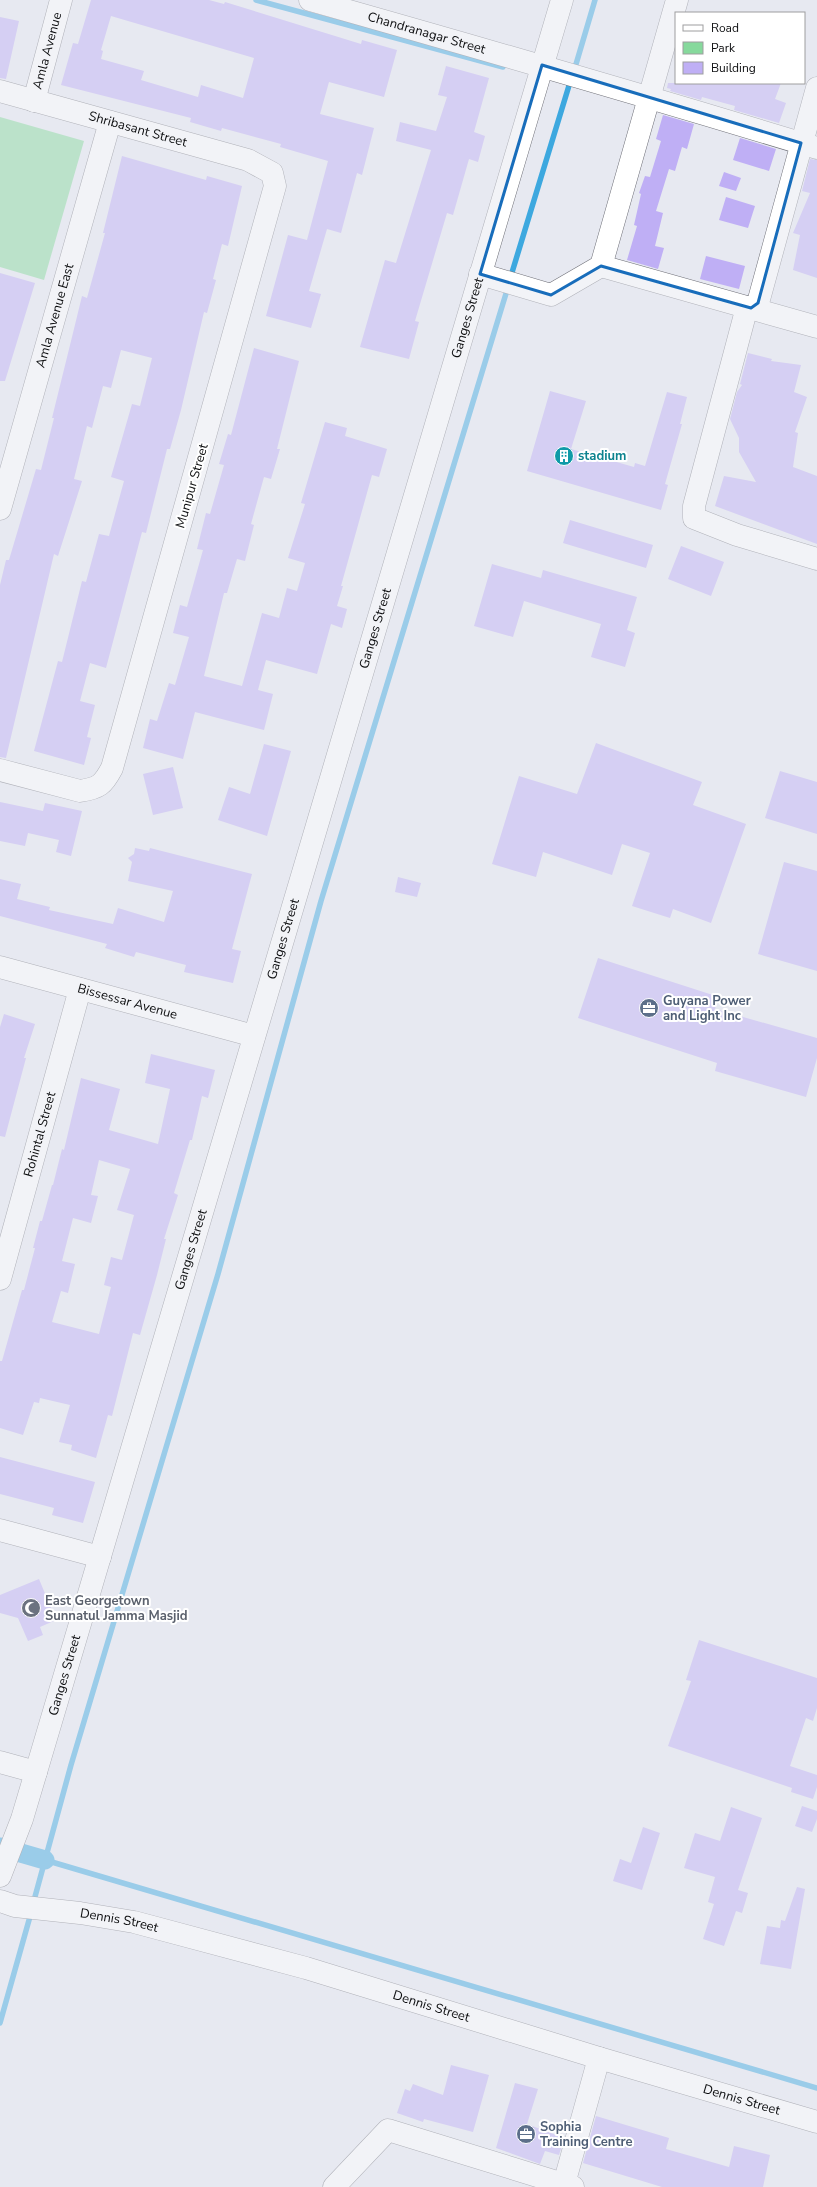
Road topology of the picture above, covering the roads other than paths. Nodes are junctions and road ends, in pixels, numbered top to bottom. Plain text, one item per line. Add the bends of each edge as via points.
1 (61, 0) edge
2 (310, 0) edge
3 (562, 0) edge
4 (677, 0) edge
5 (542, 65) junction
6 (817, 88) edge
7 (0, 91) edge
8 (650, 98) junction
9 (34, 101) junction
10 (110, 122) junction
11 (809, 146) edge
12 (272, 173) joint
13 (600, 266) junction
14 (500, 279) junction
15 (749, 307) junction
16 (817, 327) edge
17 (0, 509) edge
18 (817, 559) edge
19 (0, 770) edge
20 (0, 967) edge
21 (80, 989) junction
22 (254, 1036) junction
23 (0, 1279) edge
24 (0, 1530) edge
25 (100, 1557) junction
26 (0, 1762) edge
27 (36, 1772) junction
28 (1, 1874) edge
29 (7, 1903) edge
30 (599, 2058) junction
31 (817, 2122) edge
32 (569, 2186) edge
33 (334, 2187) edge

1 - 9 street, Amla Avenue
2 - 5 street, Chandranagar Street
3 - 5 street, Ganges Street
4 - 8 street
5 - 8 street, Chandranagar Street via 574,77
5 - 14 street, Ganges Street
6 - 11 street
7 - 9 street, Shribasant Street
8 - 11 street, Chandranagar Street
8 - 13 street
9 - 10 street, Shribasant Street
10 - 12 street, Shribasant Street via 248,160
10 - 17 street, Amla Avenue East
11 - 15 street via 758,302
12 - 19 street, Munipur Street via 275,186 271,205 112,768 104,783 80,791
13 - 14 street via 551,294
13 - 15 street
14 - 22 street, Ganges Street
15 - 16 street
15 - 18 street via 694,506 694,518 737,535
20 - 21 street, Bissessar Avenue
21 - 22 street, Bissessar Avenue
21 - 23 street, Rohintal Street
22 - 25 street, Ganges Street
24 - 25 street
25 - 27 street, Ganges Street
26 - 27 street
27 - 28 street, Ganges Street via 22,1819
29 - 30 street, Dennis Street via 41,1910 113,1918 189,1936 306,1968
30 - 31 street, Dennis Street
30 - 32 street
32 - 33 street via 388,2130

